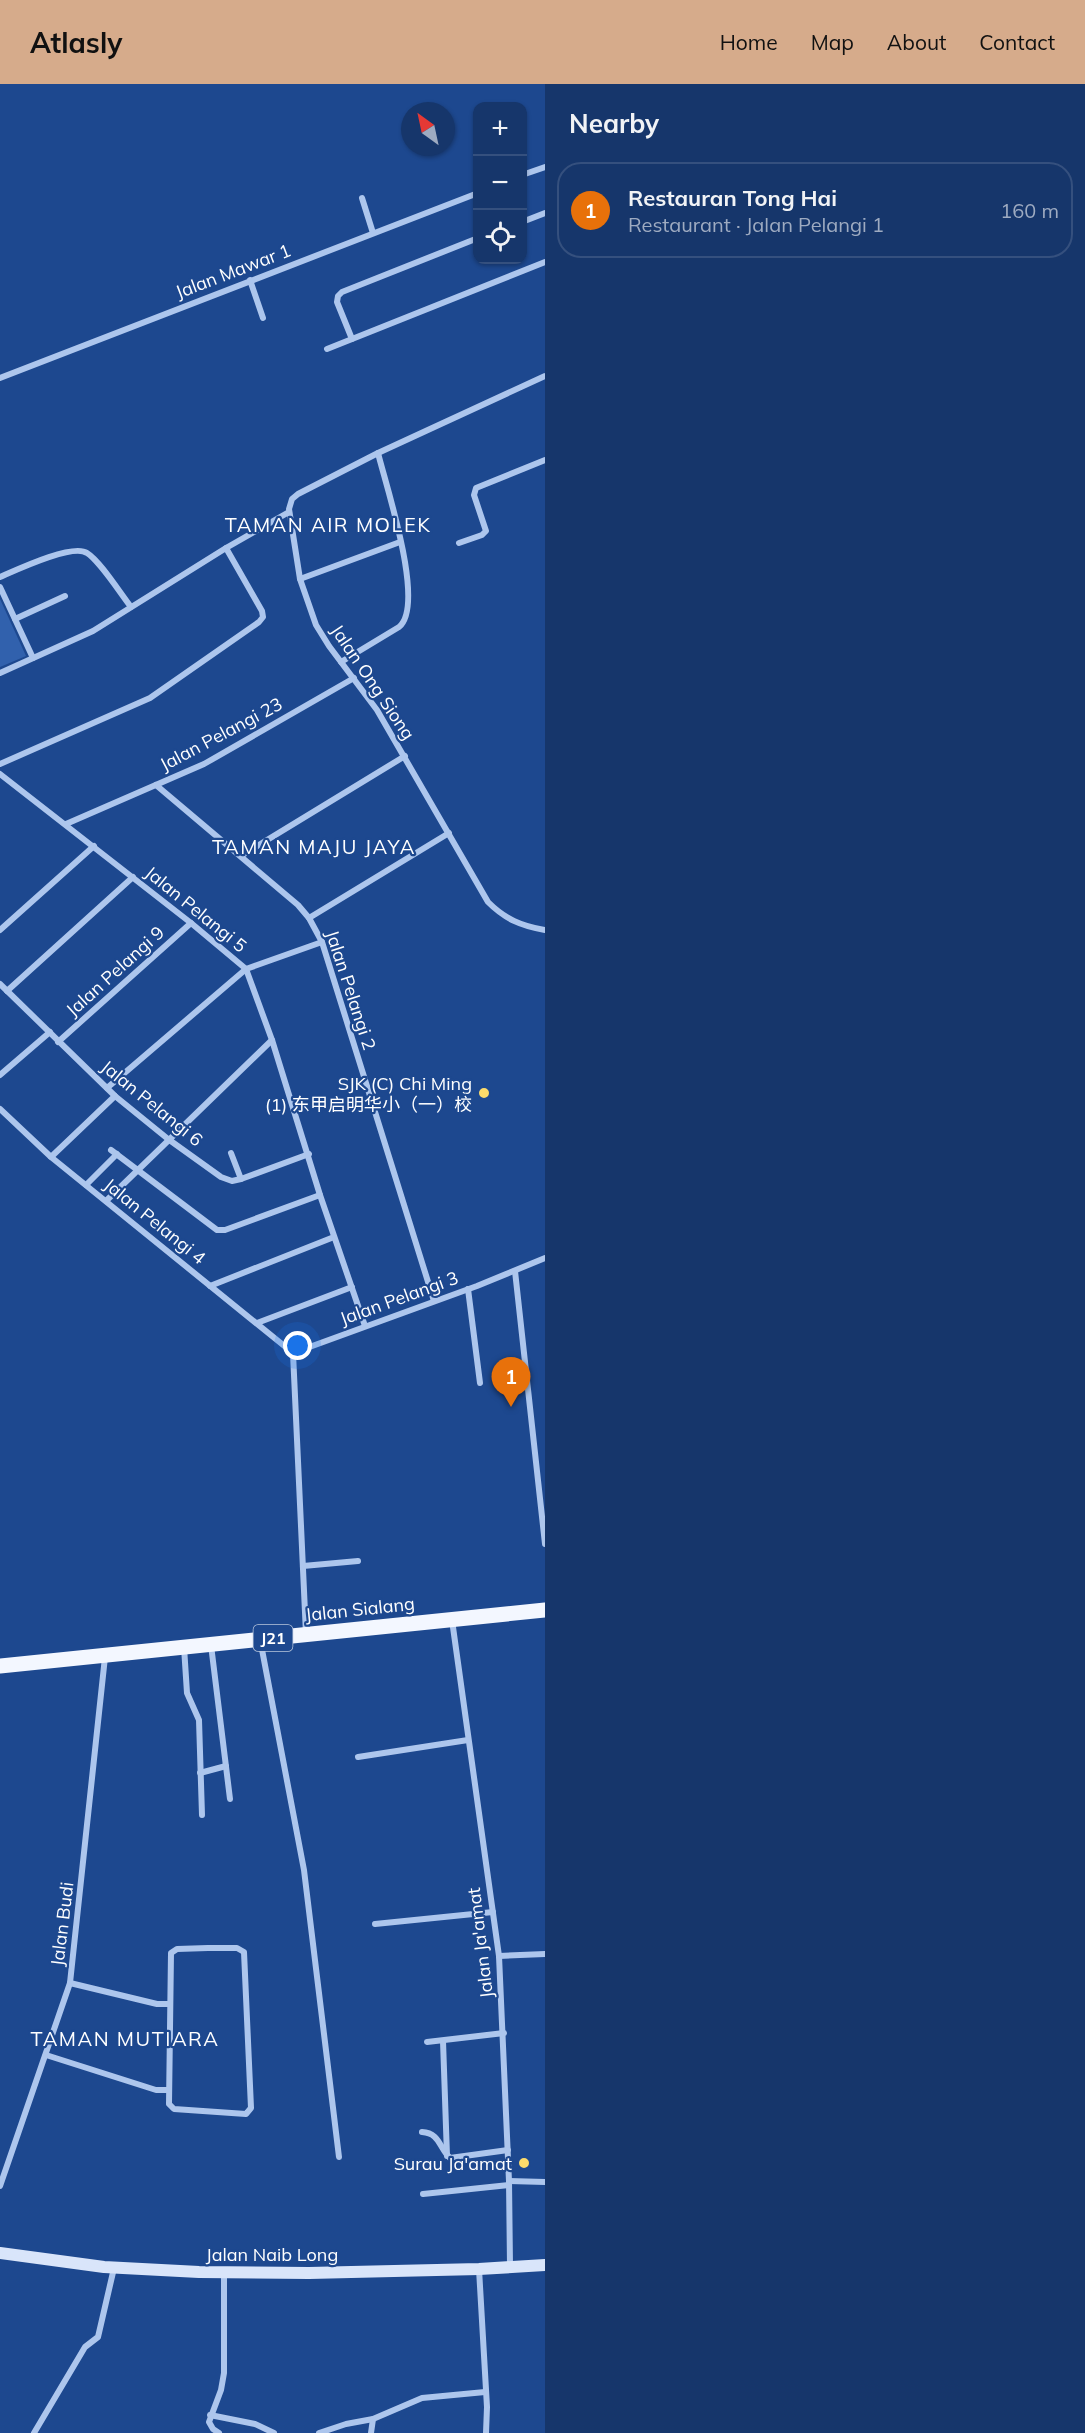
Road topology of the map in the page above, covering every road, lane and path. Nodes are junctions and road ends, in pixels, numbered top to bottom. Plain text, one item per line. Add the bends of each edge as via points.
1 (545, 167) edge
2 (527, 174) edge
3 (473, 195) edge
4 (362, 198) dead end
5 (545, 213) edge
6 (527, 220) edge
7 (373, 233) junction
8 (473, 240) edge
9 (545, 262) edge
10 (250, 280) junction
11 (263, 318) dead end
12 (352, 339) junction
13 (327, 349) dead end
14 (0, 368) edge
15 (545, 376) edge
16 (1, 377) edge
17 (378, 453) junction
18 (545, 460) edge
19 (289, 512) junction
20 (400, 542) junction
21 (459, 543) dead end
22 (226, 548) junction
23 (0, 578) edge
24 (300, 579) junction
25 (0, 586) edge
26 (65, 596) dead end
27 (131, 607) junction
28 (15, 619) junction
29 (33, 658) junction
30 (341, 662) junction
31 (0, 673) edge
32 (354, 678) junction
33 (405, 756) junction
34 (0, 764) edge
35 (0, 774) edge
36 (156, 785) junction
37 (66, 824) junction
38 (449, 833) junction
39 (94, 846) junction
40 (241, 856) junction
41 (133, 877) junction
42 (309, 918) junction
43 (191, 922) junction
44 (0, 930) edge
45 (545, 930) edge
46 (321, 942) junction
47 (246, 969) junction
48 (0, 984) edge
49 (7, 991) junction
50 (50, 1032) junction
51 (272, 1040) junction
52 (58, 1042) junction
53 (0, 1075) edge
54 (106, 1088) junction
55 (115, 1096) junction
56 (0, 1109) edge
57 (168, 1139) junction
58 (231, 1154) dead end
59 (309, 1154) junction
60 (51, 1157) junction
61 (137, 1170) junction
62 (241, 1179) junction
63 (87, 1185) junction
64 (320, 1195) junction
65 (105, 1201) junction
66 (334, 1237) junction
67 (545, 1258) edge
68 (515, 1271) junction
69 (210, 1286) junction
70 (352, 1287) junction
71 (468, 1289) junction
72 (434, 1300) junction
73 (257, 1323) junction
74 (365, 1326) junction
75 (293, 1353) junction
76 (480, 1383) dead end
77 (545, 1544) edge
78 (358, 1561) dead end
79 (303, 1566) junction
80 (545, 1610) edge
81 (452, 1619) junction
82 (306, 1634) junction
83 (260, 1639) junction
84 (210, 1644) junction
85 (184, 1647) junction
86 (105, 1655) junction
87 (0, 1666) edge
88 (468, 1740) junction
89 (358, 1757) dead end
90 (226, 1766) junction
91 (200, 1773) junction
92 (230, 1799) dead end
93 (202, 1815) dead end
94 (493, 1912) junction
95 (375, 1924) dead end
96 (545, 1954) edge
97 (500, 1956) junction
98 (70, 1983) junction
99 (170, 2004) junction
100 (504, 2033) junction
101 (443, 2041) junction
102 (427, 2042) dead end
103 (46, 2055) junction
104 (170, 2090) junction
105 (422, 2132) dead end
106 (508, 2150) junction
107 (447, 2156) junction
108 (339, 2157) dead end
109 (545, 2182) edge
110 (509, 2183) junction
111 (0, 2186) edge
112 (423, 2194) dead end
113 (0, 2253) edge
114 (545, 2265) edge
115 (510, 2266) junction
116 (114, 2267) junction
117 (479, 2269) junction
118 (224, 2272) junction
119 (485, 2392) junction
120 (210, 2415) junction
121 (373, 2419) junction
122 (34, 2433) edge
123 (219, 2433) edge
124 (274, 2433) edge
125 (319, 2433) edge
126 (371, 2433) edge
127 (486, 2433) edge

1 - 2 street
3 - 7 street, Jalan Mawar 1
4 - 7 street
5 - 6 street
7 - 10 street, Jalan Mawar 1
8 - 12 street via 342,292 337,302
9 - 12 street
10 - 11 street
10 - 16 street, Jalan Mawar 1
12 - 13 street
14 - 16 street
15 - 17 street
17 - 19 street via 295,496
17 - 20 street
18 - 21 street via 476,488 474,495 486,531
19 - 22 street
19 - 24 street, Jalan Ong Siong
20 - 24 street
20 - 30 street via 408,576 406,620
22 - 27 street
22 - 34 street via 262,611 260,622 150,698
23 - 27 street via 55,555 84,551
24 - 30 street, Jalan Ong Siong via 316,625
25 - 28 street
26 - 28 street
27 - 29 street via 93,631
28 - 29 street
29 - 31 street
30 - 32 street, Jalan Ong Siong
32 - 33 street, Jalan Ong Siong
32 - 36 street, Jalan Pelangi 23 via 204,764
33 - 38 street, Jalan Ong Siong
33 - 40 street
35 - 37 street, Jalan Pelangi 5
36 - 37 street, Jalan Pelangi 23
36 - 40 street, Jalan Pelangi 2
37 - 39 street, Jalan Pelangi 5
38 - 42 street
38 - 45 street, Jalan Ong Siong via 488,902 518,924
39 - 41 street, Jalan Pelangi 5
39 - 44 street
40 - 42 street, Jalan Pelangi 2
41 - 43 street, Jalan Pelangi 5
41 - 49 street
42 - 46 street, Jalan Pelangi 2
43 - 47 street, Jalan Pelangi 5
43 - 52 street, Jalan Pelangi 9
46 - 47 street
46 - 72 street, Jalan Pelangi 2
47 - 51 street, Jalan Pelangi 5
47 - 54 street
48 - 49 street, Jalan Pelangi 6
49 - 50 street, Jalan Pelangi 6
50 - 52 street, Jalan Pelangi 6
50 - 53 street
51 - 57 street
51 - 59 street, Jalan Pelangi 5
52 - 54 street, Jalan Pelangi 6
54 - 55 street, Jalan Pelangi 6
55 - 57 street, Jalan Pelangi 6
55 - 60 street
56 - 60 street, Jalan Pelangi 4
57 - 61 street
57 - 62 street, Jalan Pelangi 6 via 220,1177
58 - 62 street
59 - 62 street
59 - 64 street, Jalan Pelangi 5
60 - 63 street, Jalan Pelangi 4
61 - 63 street via 114,1152
61 - 64 street via 217,1230
61 - 65 street
63 - 65 street, Jalan Pelangi 4
64 - 66 street, Jalan Pelangi 5
65 - 69 street, Jalan Pelangi 4
66 - 69 street
66 - 70 street, Jalan Pelangi 5
67 - 68 street, Jalan Pelangi 3
68 - 71 street, Jalan Pelangi 3
68 - 77 street
69 - 73 street, Jalan Pelangi 4
70 - 73 street
70 - 74 street, Jalan Pelangi 5
71 - 72 street, Jalan Pelangi 3
71 - 76 street
72 - 74 street, Jalan Pelangi 3
73 - 75 street, Jalan Pelangi 4
74 - 75 street, Jalan Pelangi 3
75 - 79 street
78 - 79 street
79 - 82 street
80 - 81 main road, Jalan Sialang / J21
81 - 82 main road, Jalan Sialang / J21
81 - 88 street, Jalan Ja'amat
82 - 83 main road, Jalan Sialang / J21
83 - 84 main road, Jalan Sialang / J21
83 - 108 street via 304,1870
84 - 85 main road, Jalan Sialang / J21
84 - 90 street
85 - 86 main road, Jalan Sialang / J21
85 - 91 street via 187,1693 199,1720
86 - 87 main road, Jalan Sialang / J21
86 - 98 street, Jalan Budi
88 - 89 street
88 - 94 street, Jalan Ja'amat
90 - 91 street
90 - 92 street
91 - 93 street
94 - 95 street
94 - 97 street, Jalan Ja'amat
96 - 97 street
97 - 100 street, Jalan Ja'amat
98 - 99 street
98 - 103 street, Jalan Budi
99 - 104 street
99 - 104 street via 172,1951 237,1948 244,1952 250,2108 246,2114 172,2108
100 - 101 street
100 - 106 street, Jalan Ja'amat
101 - 102 street
101 - 107 street
103 - 104 street via 156,2090
103 - 111 street, Jalan Budi
105 - 107 street via 432,2133
106 - 107 street
106 - 110 street, Jalan Ja'amat
109 - 110 street
110 - 112 street
110 - 115 street, Jalan Ja'amat
113 - 116 main road, Jalan Naib Long
114 - 115 main road, Jalan Naib Long
115 - 117 main road, Jalan Naib Long
116 - 118 main road, Jalan Naib Long
116 - 122 street via 98,2337 85,2347
117 - 118 main road, Jalan Naib Long
117 - 119 street
118 - 120 street via 224,2373
119 - 121 street via 422,2398
119 - 127 street
120 - 123 street via 210,2426
120 - 124 street via 255,2424
121 - 125 street
121 - 126 street

